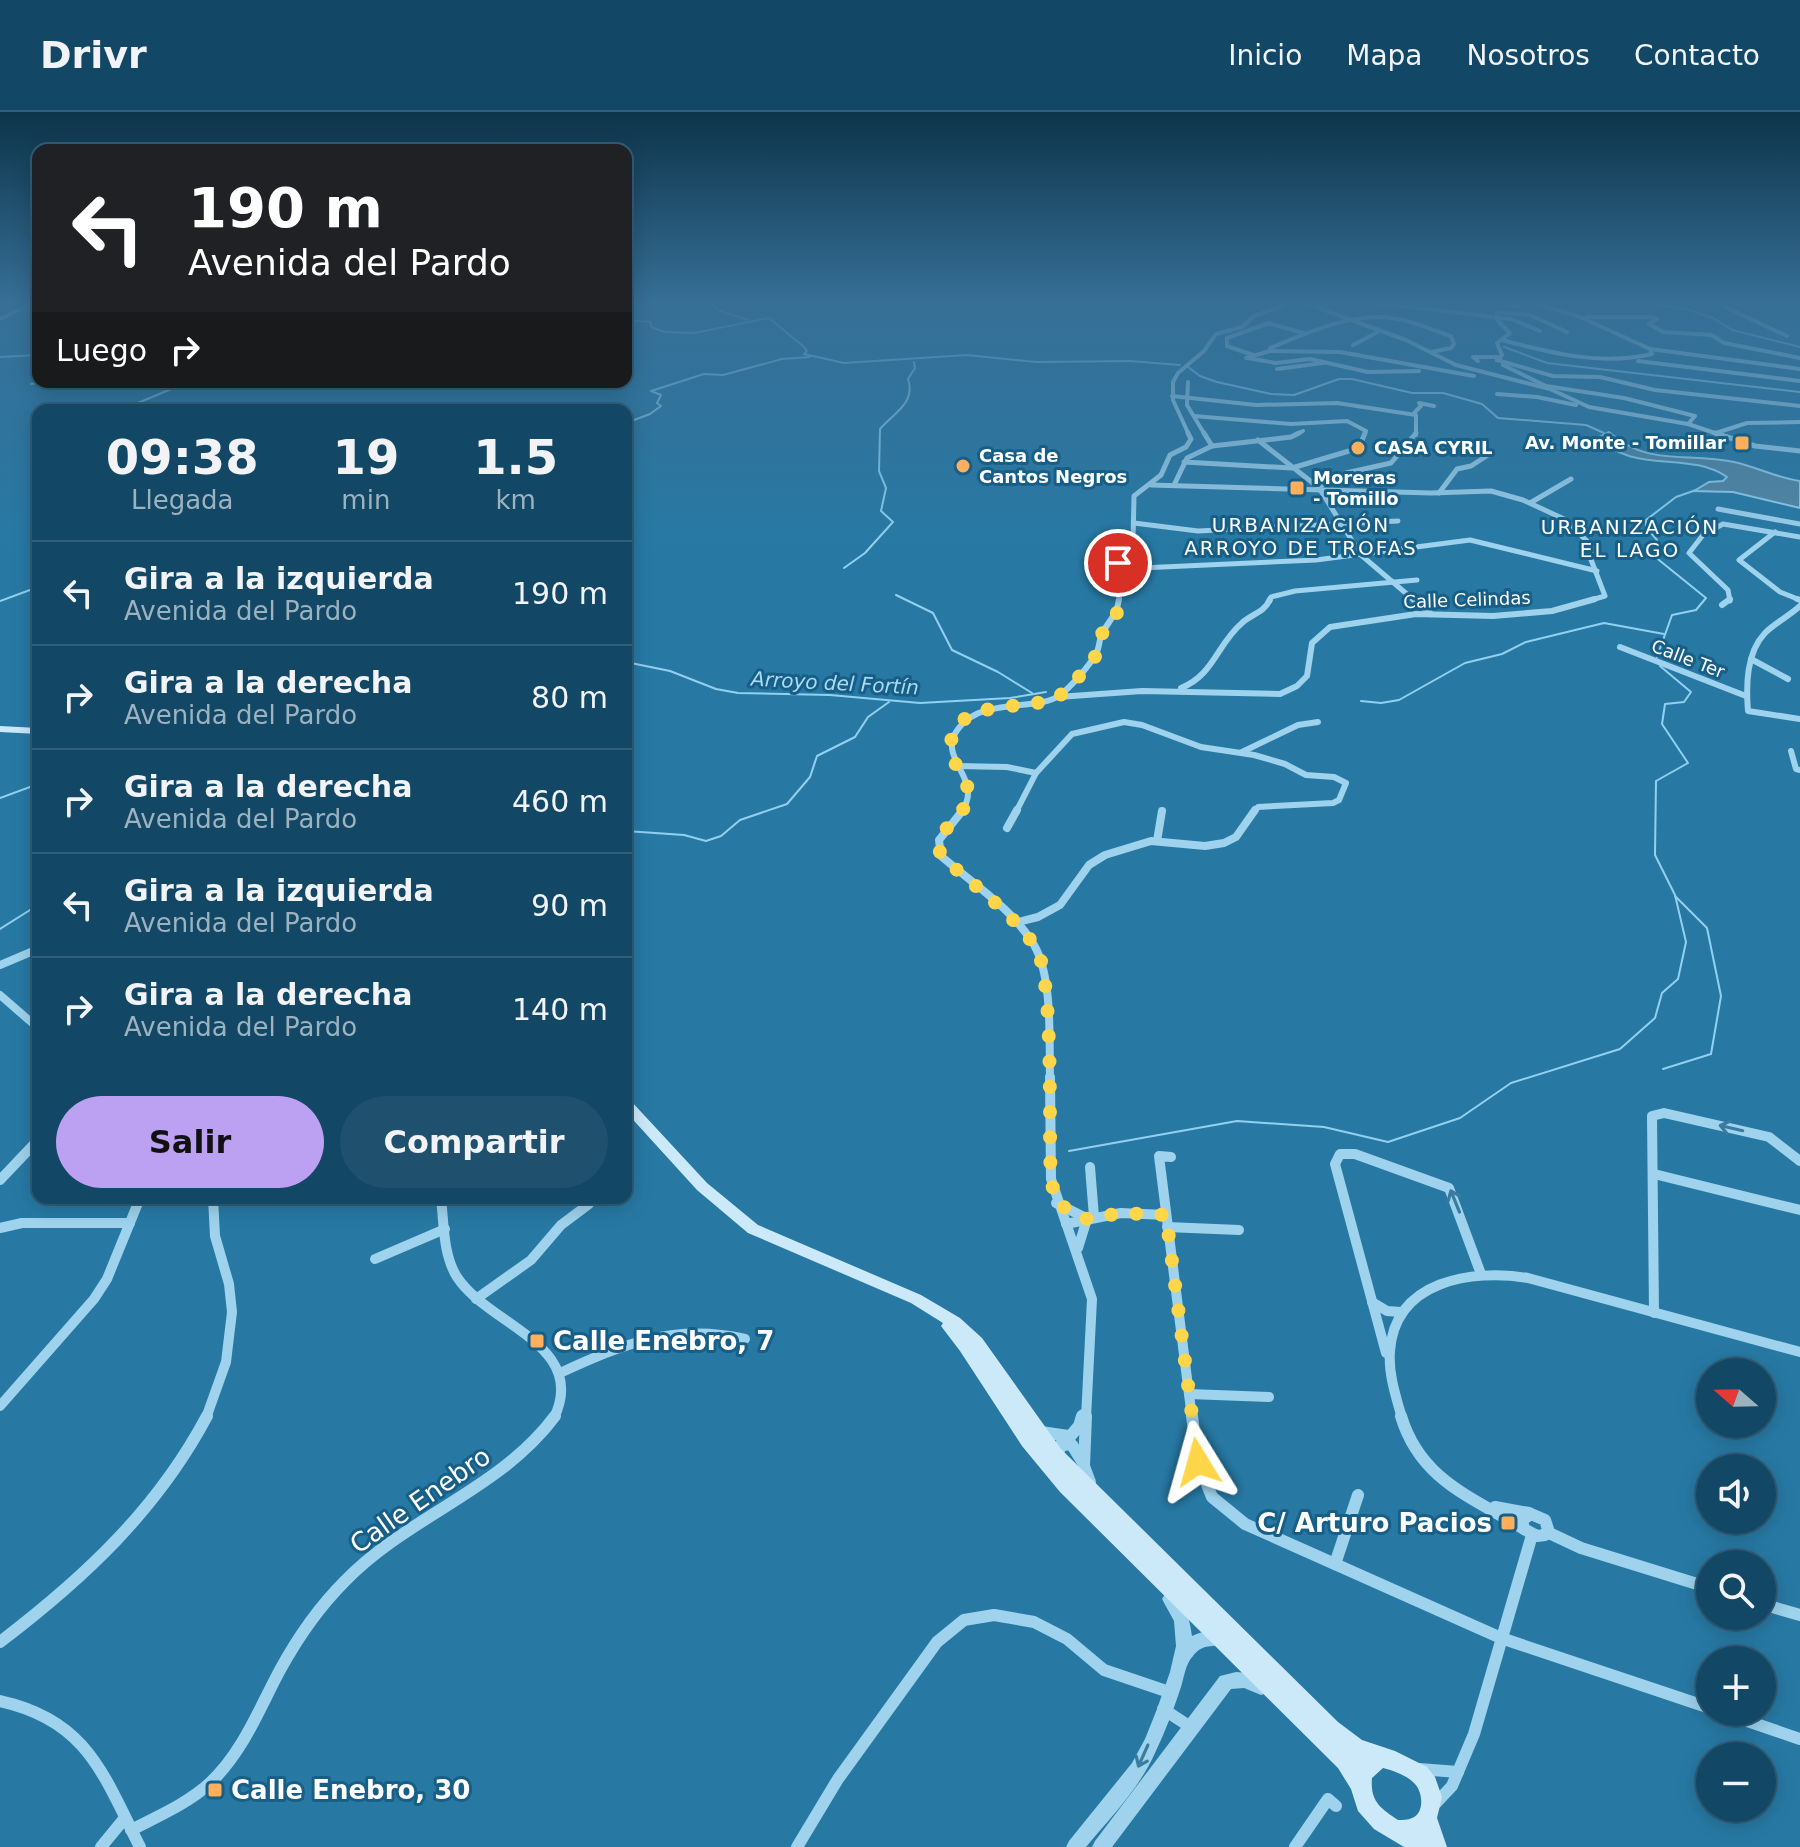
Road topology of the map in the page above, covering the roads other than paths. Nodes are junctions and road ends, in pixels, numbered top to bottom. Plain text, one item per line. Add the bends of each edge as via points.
1 (1175, 384) edge
2 (1187, 384) edge
3 (1528, 384) edge
4 (1541, 384) edge
5 (1630, 384) edge
6 (1546, 387) junction
7 (1497, 394) dead end
8 (1172, 395) junction
9 (1183, 396) junction
10 (1579, 405) junction
11 (1434, 406) dead end
12 (1800, 406) edge
13 (1414, 413) junction
14 (1194, 416) junction
15 (1800, 422) edge
16 (1303, 423) junction
17 (1311, 423) junction
18 (1688, 424) junction
19 (1303, 431) junction
20 (1716, 433) junction
21 (1258, 440) junction
22 (1212, 446) junction
23 (1800, 453) edge
24 (1488, 455) dead end
25 (1184, 462) junction
26 (1292, 468) junction
27 (1571, 479) dead end
28 (1162, 480) junction
29 (1175, 483) junction
30 (1320, 490) junction
31 (1136, 493) junction
32 (1439, 493) junction
33 (1530, 503) junction
34 (1718, 509) dead end
35 (1398, 521) dead end
36 (1343, 522) junction
37 (1134, 523) junction
38 (1800, 524) edge
39 (1775, 532) junction
40 (1800, 537) edge
41 (1361, 555) junction
42 (1119, 569) junction
43 (1597, 571) junction
44 (1417, 580) dead end
45 (1390, 583) junction
46 (1800, 600) edge
47 (1722, 605) dead end
48 (1800, 606) edge
49 (1431, 614) junction
50 (1620, 647) dead end
51 (1751, 659) junction
52 (1788, 679) dead end
53 (1173, 691) junction
54 (1746, 696) junction
55 (1058, 697) junction
56 (1800, 719) edge
57 (1318, 722) dead end
58 (0, 729) edge
59 (32, 731) edge
60 (1791, 751) dead end
61 (1241, 753) junction
62 (957, 766) junction
63 (1800, 770) edge
64 (1036, 773) junction
65 (1162, 811) dead end
66 (1007, 828) dead end
67 (1157, 841) junction
68 (1035, 920) junction
69 (1014, 923) junction
70 (1023, 933) junction
71 (32, 952) edge
72 (0, 965) edge
73 (0, 995) edge
74 (32, 1023) edge
75 (632, 1110) edge
76 (32, 1146) edge
77 (1171, 1157) dead end
78 (1800, 1161) edge
79 (1090, 1167) dead end
80 (1654, 1174) junction
81 (0, 1180) edge
82 (1056, 1203) junction
83 (138, 1204) edge
84 (213, 1204) edge
85 (442, 1204) edge
86 (589, 1204) dead end
87 (1800, 1210) edge
88 (1091, 1218) junction
89 (1166, 1221) junction
90 (130, 1223) junction
91 (1066, 1224) junction
92 (0, 1228) edge
93 (445, 1229) junction
94 (1239, 1230) dead end
95 (1078, 1248) junction
96 (375, 1259) dead end
97 (1481, 1274) junction
98 (476, 1299) junction
99 (916, 1299) junction
100 (1372, 1302) junction
101 (1401, 1312) junction
102 (1654, 1313) junction
103 (745, 1339) dead end
104 (1800, 1352) edge
105 (1388, 1359) junction
106 (560, 1373) junction
107 (1189, 1394) junction
108 (1269, 1397) dead end
109 (0, 1406) edge
110 (1086, 1406) junction
111 (1061, 1445) junction
112 (1084, 1466) junction
113 (1358, 1495) dead end
114 (1096, 1498) junction
115 (1487, 1505) junction
116 (1531, 1514) junction
117 (1528, 1532) junction
118 (1547, 1532) junction
119 (1119, 1540) junction
120 (1335, 1564) junction
121 (1696, 1584) edge
122 (1776, 1608) edge
123 (1800, 1615) edge
124 (1501, 1638) junction
125 (1222, 1639) junction
126 (0, 1642) edge
127 (1182, 1656) junction
128 (1280, 1699) junction
129 (1166, 1700) junction
130 (0, 1701) edge
131 (1696, 1703) edge
132 (1318, 1716) junction
133 (1762, 1726) edge
134 (1192, 1728) junction
135 (1800, 1739) edge
136 (1382, 1758) junction
137 (1415, 1769) junction
138 (1458, 1772) junction
139 (1360, 1785) junction
140 (1336, 1806) dead end
141 (1429, 1813) junction
142 (128, 1825) junction
143 (1400, 1830) junction
144 (101, 1847) edge
145 (140, 1847) edge
146 (797, 1847) edge
147 (1075, 1847) edge
148 (1101, 1847) edge
149 (1295, 1847) edge
150 (1424, 1847) edge
151 (1437, 1847) edge

1 - 8 street
2 - 9 street
3 - 6 street
4 - 6 street
5 - 12 street
6 - 10 street
6 - 18 street via 1624,398 1695,416
7 - 10 street
8 - 9 street
8 - 28 street via 1191,439 1170,455
9 - 13 street via 1256,405 1337,403
9 - 14 street
10 - 18 street
11 - 13 street via 1419,403
13 - 30 street via 1416,435 1391,463 1346,473
14 - 16 street
14 - 22 street
15 - 20 street via 1747,423
16 - 17 street
16 - 19 street
17 - 19 street
17 - 26 street via 1349,421 1365,434 1354,450
18 - 20 street
19 - 21 street
20 - 23 street
21 - 22 street
21 - 26 street
22 - 25 street
24 - 32 street via 1457,469
25 - 26 street
25 - 29 street
26 - 30 street
27 - 33 street
28 - 29 street
28 - 31 street
28 - 31 street
29 - 30 street
30 - 32 street
30 - 36 street
31 - 37 street
32 - 33 street via 1483,490
33 - 43 street via 1564,519 1585,537
34 - 38 street
35 - 36 street
36 - 37 street via 1198,531
36 - 41 street
37 - 42 street via 1133,541 1120,557
39 - 40 street
39 - 46 street via 1739,560 1780,592
39 - 47 street via 1718,525 1694,544 1691,556 1731,594
41 - 42 street
41 - 43 street via 1470,540
41 - 45 street
42 - 55 street via 1113,622 1102,633 1090,663
43 - 49 street, Calle Celindas via 1602,599 1508,615
44 - 45 street
45 - 49 street
45 - 53 street via 1271,597 1267,608 1236,629 1207,674
48 - 51 street via 1763,635
49 - 53 street, Calle Celindas via 1330,627 1312,643 1307,679 1288,691
50 - 54 street, Calle Ter
51 - 52 street
51 - 54 street
53 - 55 street, Calle Celindas
54 - 56 street via 1748,711
55 - 62 street, Calle Celindas via 973,715 951,742
57 - 61 street via 1298,725
58 - 59 main road
60 - 63 street
61 - 64 street via 1201,747 1124,722 1077,731
61 - 67 street via 1346,785 1333,803 1258,807 1228,843
62 - 64 street
62 - 69 street via 970,800 939,840 941,856
64 - 66 street
65 - 67 street
67 - 68 street via 1098,858 1065,899
68 - 69 street
68 - 70 street
69 - 70 street
70 - 82 street via 1035,945 1045,980 1049,1145
71 - 72 street
73 - 74 street
75 - 99 main road via 701,1184 753,1229
76 - 81 street
77 - 89 street via 1159,1156
78 -> 80 street via 1769,1137 1664,1113 1652,1116
79 - 88 street
80 - 87 street
80 - 102 street
82 - 88 street
82 - 91 street
83 - 90 street
84 - 126 street via 233,1313 218,1388 194,1440 119,1541
85 - 93 street
86 - 98 street via 561,1225 531,1260
88 - 89 street via 1121,1213
88 - 91 street
88 - 95 street
89 - 94 street
89 - 107 street
90 - 92 street via 22,1223
90 - 109 street via 94,1299
91 - 95 street
93 - 96 street
93 - 98 street via 458,1279
95 - 110 street via 1092,1299
97 -> 100 street via 1449,1188 1355,1154 1340,1154 1335,1164
97 - 101 street via 1439,1283
97 - 102 street via 1529,1279
98 - 106 street via 515,1327
99 - 111 main road via 955,1322 976,1342 1036,1431
99 - 119 main road via 966,1346 1028,1441
100 - 101 street
100 - 105 street
101 - 105 street
102 - 104 street
103 - 106 street via 698,1330 649,1336
105 - 115 street via 1410,1443 1448,1484
106 - 142 street, Calle Enebro via 563,1392 558,1410 528,1449 344,1581 302,1635 228,1764 200,1792
107 - 108 street
107 - 120 street via 1198,1462 1212,1497 1245,1524
110 - 111 street via 1079,1426
110 - 112 street
111 - 112 street via 1078,1450
111 - 114 main road
111 - 119 street via 1059,1469
112 - 114 street
113 - 120 street
114 - 132 main road
115 - 116 street
115 - 117 street
116 - 117 street via 1523,1517
116 - 118 street via 1545,1520
117 - 118 street
117 - 124 street
118 - 121 street
119 - 125 main road
119 - 127 street via 1176,1606 1182,1622
120 - 124 street
122 - 123 street
124 - 131 street
124 - 138 street
125 - 127 street via 1193,1642
125 - 128 main road
125 - 132 street via 1238,1644
127 - 129 street
128 - 134 street via 1251,1681 1226,1682
128 - 139 main road via 1345,1761
129 - 134 street
129 - 146 street via 1104,1670 1067,1639 1034,1622 994,1615 964,1620 937,1642 838,1779
129 -> 147 street via 1140,1766
130 - 142 street via 38,1710 75,1738
132 - 136 main road via 1353,1747
133 - 135 street
134 - 148 street
136 - 137 main road
136 - 139 main road via 1366,1767
137 - 138 street
137 - 141 main road via 1428,1787
138 - 141 street
139 - 143 main road via 1368,1809
140 - 149 street via 1328,1799
141 - 143 main road via 1421,1826
141 - 151 main road
142 - 144 street
142 - 145 street
143 - 150 main road

